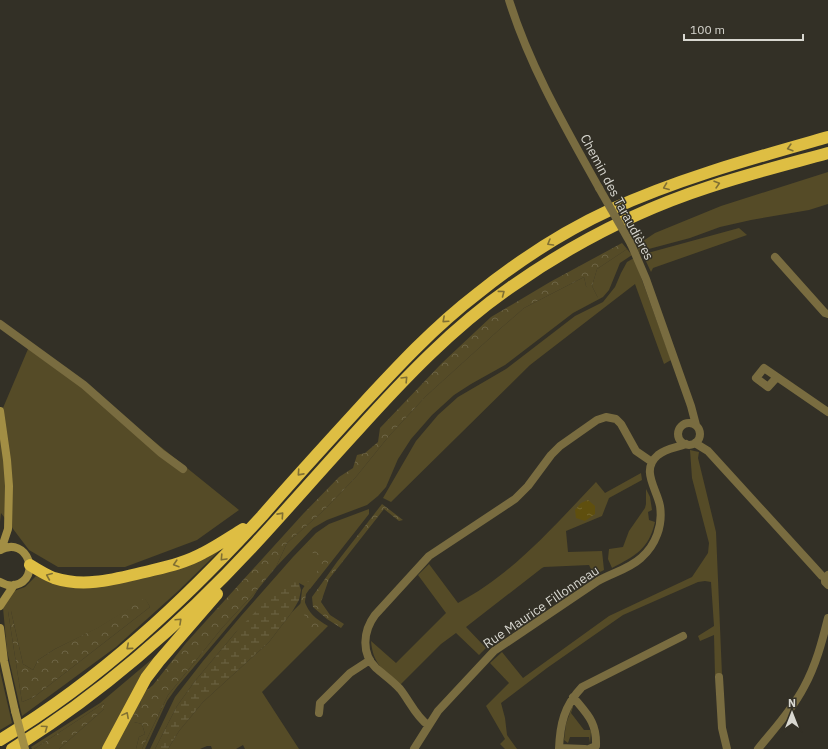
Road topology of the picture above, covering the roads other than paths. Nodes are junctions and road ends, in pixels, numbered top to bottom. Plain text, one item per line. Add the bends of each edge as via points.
1 (509, 0) edge
2 (828, 138) edge
3 (828, 153) edge
4 (775, 257) dead end
5 (828, 314) edge
6 (0, 324) edge
7 (777, 377) dead end
8 (692, 410) junction
9 (0, 411) edge
10 (828, 412) edge
11 (687, 423) junction
12 (696, 425) junction
13 (700, 434) junction
14 (679, 435) junction
15 (695, 443) junction
16 (686, 444) junction
17 (670, 448) junction
18 (708, 451) junction
19 (652, 462) junction
20 (182, 469) dead end
21 (259, 519) junction
22 (8, 529) junction
23 (255, 544) junction
24 (15, 547) junction
25 (0, 550) edge
26 (30, 565) junction
27 (827, 579) edge
28 (0, 582) edge
29 (14, 585) junction
30 (0, 606) edge
31 (828, 618) edge
32 (0, 628) edge
33 (684, 636) dead end
34 (370, 660) junction
35 (719, 676) dead end
36 (573, 697) junction
37 (319, 713) dead end
38 (428, 725) junction
39 (0, 740) edge
40 (12, 749) edge
41 (25, 749) edge
42 (108, 749) edge
43 (414, 749) edge
44 (558, 749) edge
45 (585, 749) edge
46 (589, 749) edge
47 (727, 749) edge
48 (758, 749) edge

1 - 8 street, Chemin des Taraudières, bridge via 535,70 631,244 646,279
2 -> 21 highway via 706,173 638,198 569,232 517,264 468,301 428,336
23 -> 3 highway via 406,377 468,320 547,262 628,218 709,187
4 - 5 street
6 - 20 street via 84,385
7 - 10 street
8 - 11 street
8 - 12 street, Chemin des Taraudières
9 - 22 street via 9,486
11 - 12 street
11 - 14 street via 681,428
12 - 13 street
13 - 15 street
13 - 18 street
14 - 16 street
14 - 17 street
15 - 16 street
15 - 18 street
16 - 17 street
17 - 19 street via 657,455
18 - 27 street
19 - 34 street via 636,451 616,419 606,417 597,420 551,454 528,486 515,499 429,556 371,620 365,640
19 - 38 street, Rue Maurice Fillonneau via 650,476 658,498 661,518 656,538 642,558 598,581 494,651
21 -> 26 highway via 189,560 105,581 81,582 54,578
21 -> 39 highway via 168,613 118,657
22 - 24 street
22 - 25 street
40 -> 23 highway via 73,709 145,652 211,591
42 -> 23 highway via 146,678
24 - 25 street
24 - 26 street via 26,554
26 - 29 street via 27,576 19,584
28 - 29 street
29 - 30 street
31 - 48 street via 815,663 804,688
32 - 41 street, bridge via 4,662
33 - 36 street via 582,687
34 - 37 street via 350,673 320,703
34 - 38 street via 397,686
35 - 47 street via 722,728
36 - 44 street via 564,714
36 - 46 street via 595,728 596,746
38 - 43 street, Rue Maurice Fillonneau
44 - 45 street

